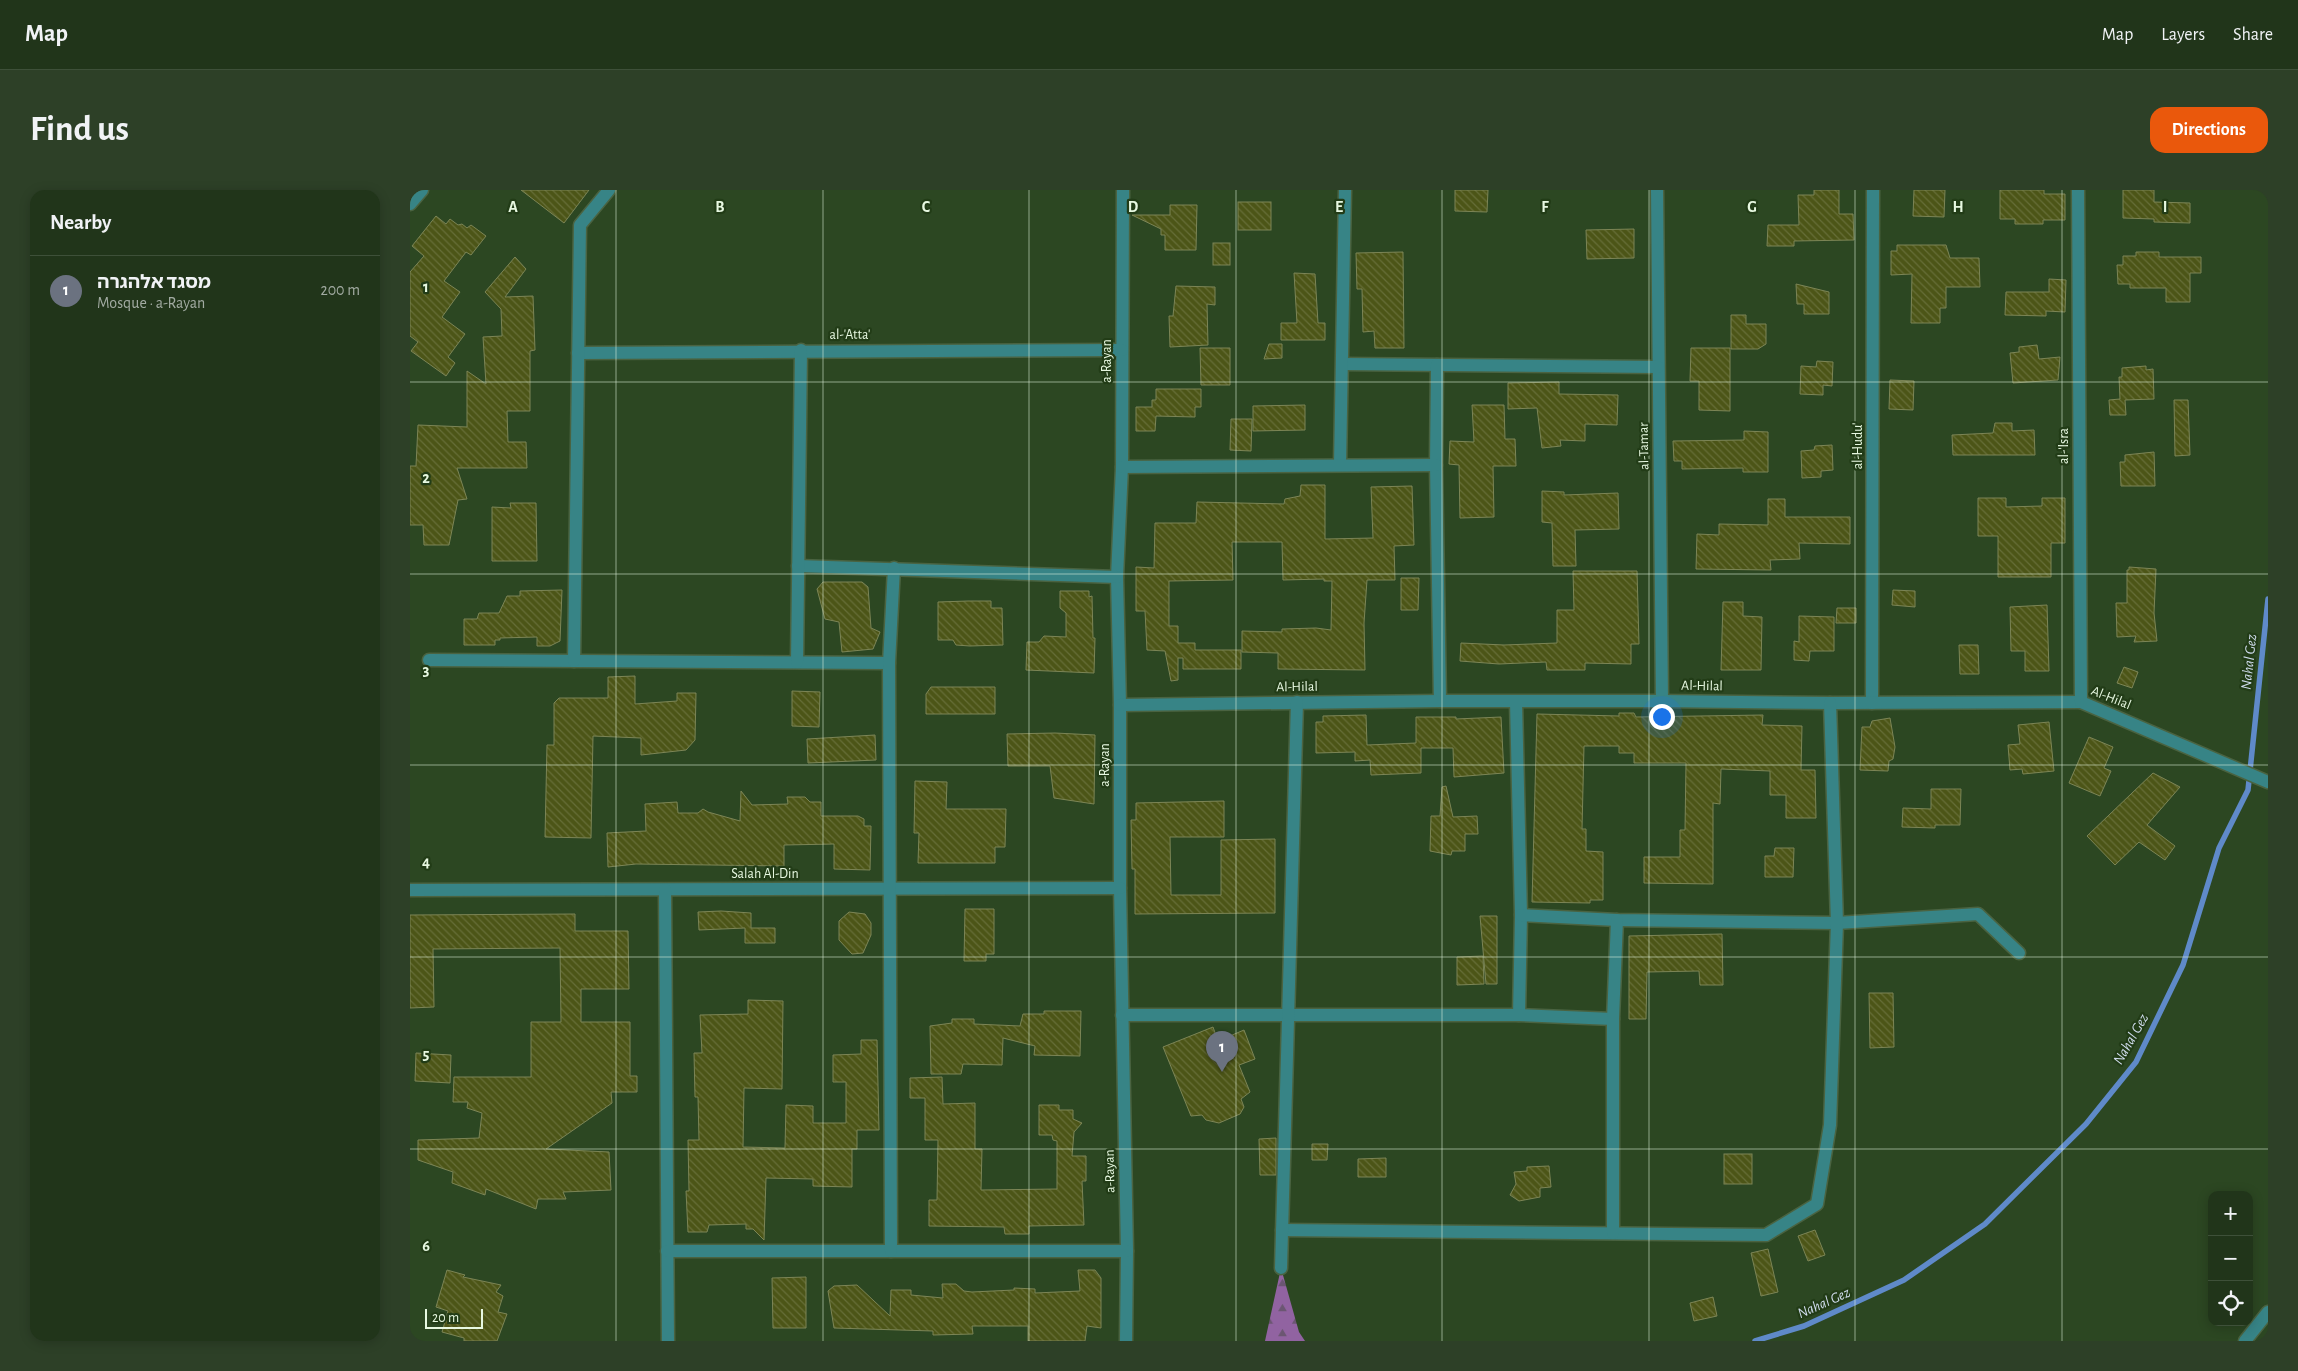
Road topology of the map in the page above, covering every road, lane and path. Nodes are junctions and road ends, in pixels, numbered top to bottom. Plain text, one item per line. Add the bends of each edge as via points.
1 (609, 190) edge
2 (1123, 190) edge
3 (1345, 190) edge
4 (1657, 190) edge
5 (1873, 190) edge
6 (2078, 190) edge
7 (801, 350) junction
8 (1122, 350) junction
9 (578, 353) junction
10 (1344, 364) junction
11 (1437, 365) junction
12 (1658, 367) junction
13 (1340, 465) junction
14 (1436, 465) junction
15 (1122, 467) junction
16 (798, 566) junction
17 (894, 568) junction
18 (1117, 577) junction
19 (428, 660) dead end
20 (574, 661) junction
21 (797, 662) junction
22 (889, 663) junction
23 (1440, 701) junction
24 (1662, 701) junction
25 (1297, 702) junction
26 (1516, 702) junction
27 (1872, 702) junction
28 (2081, 702) junction
29 (1830, 704) junction
30 (1120, 705) junction
31 (2268, 782) edge
32 (1120, 888) junction
33 (890, 889) junction
34 (410, 890) edge
35 (665, 890) junction
36 (1521, 915) junction
37 (1617, 920) junction
38 (1836, 923) junction
39 (2019, 953) dead end
40 (1288, 1015) junction
41 (1519, 1015) junction
42 (1122, 1016) junction
43 (1613, 1019) junction
44 (1282, 1230) junction
45 (1613, 1233) junction
46 (667, 1251) junction
47 (892, 1251) junction
48 (1127, 1251) junction
49 (1281, 1268) dead end
50 (2268, 1312) edge
51 (668, 1341) edge
52 (1126, 1341) edge
53 (2245, 1341) edge

1 - 9 street via 580,224
2 - 8 street, a-Rayan
3 - 10 street
4 - 12 street, al-Tamar
5 - 27 street, al-Hudu'
6 - 28 street, al-'Isra
7 - 8 street, al-'Atta'
7 - 9 street, al-'Atta'
7 - 16 street
8 - 15 street, a-Rayan
9 - 20 street
10 - 11 street
10 - 13 street
11 - 12 street
11 - 14 street
12 - 24 street, al-Tamar
13 - 14 street
13 - 15 street
14 - 23 street
15 - 18 street, a-Rayan
16 - 17 street
16 - 21 street
17 - 18 street
17 - 22 street
18 - 30 street, a-Rayan
19 - 20 street
20 - 21 street
21 - 22 street
22 - 33 street
23 - 25 street, Al-Hilal
23 - 26 street, Al-Hilal
24 - 26 street, Al-Hilal
24 - 29 street, Al-Hilal
25 - 30 street, Al-Hilal
25 - 40 street
26 - 36 street
27 - 28 street, Al-Hilal
27 - 29 street, Al-Hilal
28 - 31 street, Al-Hilal
29 - 38 street
30 - 32 street, a-Rayan
32 - 33 street, Salah Al-Din
32 - 42 street, a-Rayan
33 - 35 street, Salah Al-Din
33 - 47 street
34 - 35 street, Salah Al-Din
35 - 46 street
36 - 37 street
36 - 41 street
37 - 38 street
37 - 43 street
38 - 39 street via 1978,914
38 - 45 street via 1830,1125 1816,1204 1766,1235
40 - 41 street
40 - 42 street
40 - 44 street
41 - 43 street
42 - 48 street, a-Rayan
43 - 45 street
44 - 45 street
44 - 49 street
46 - 47 street
46 - 51 street
47 - 48 street
48 - 52 street, a-Rayan
50 - 53 street

